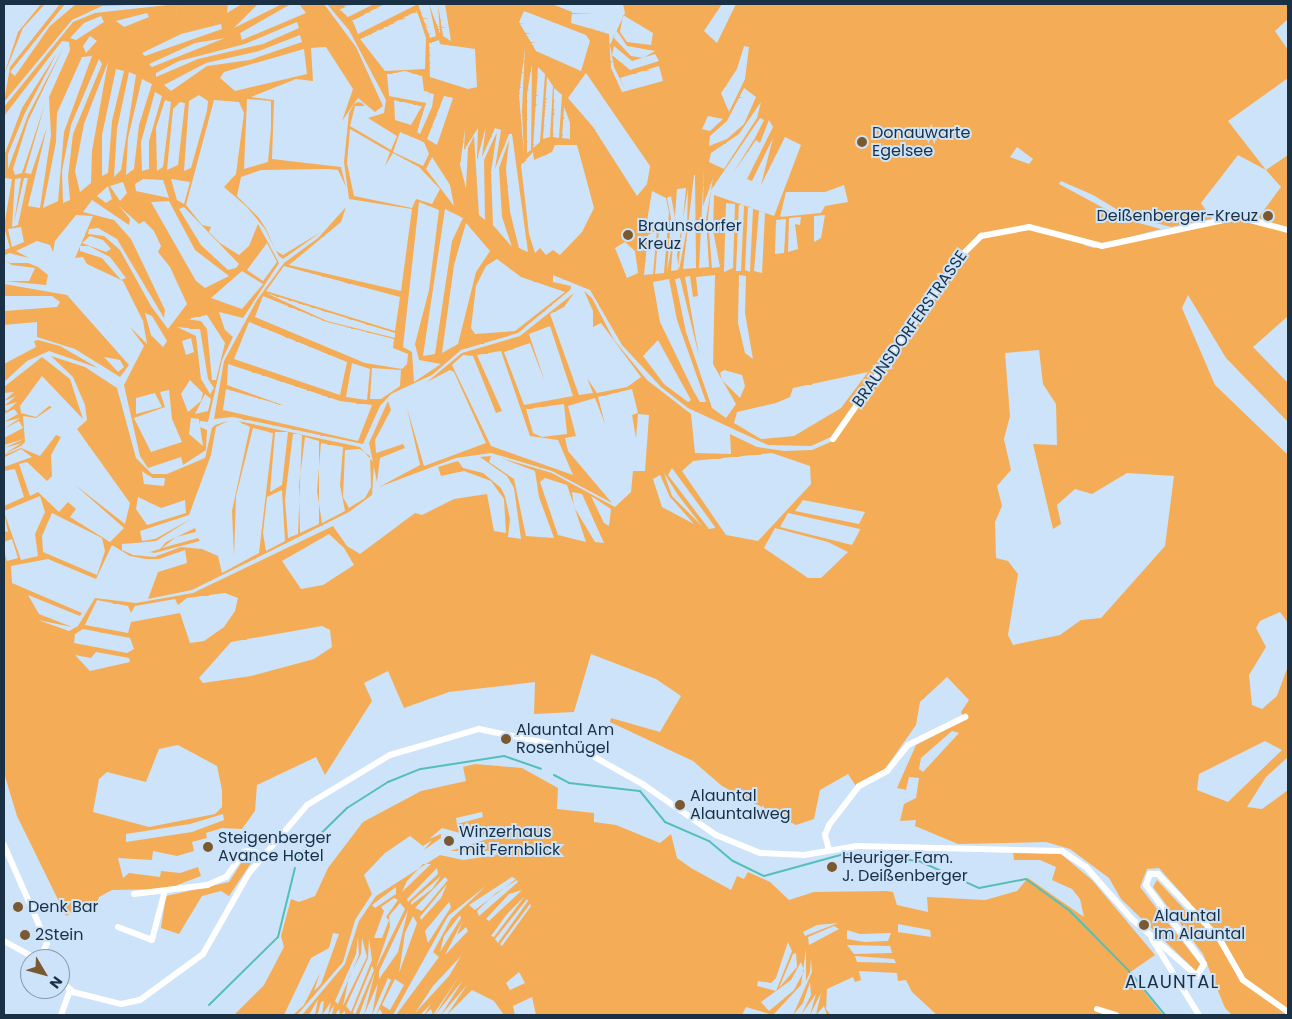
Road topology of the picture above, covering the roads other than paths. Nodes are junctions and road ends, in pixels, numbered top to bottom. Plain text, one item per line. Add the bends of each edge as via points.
1 (1288, 230) edge
2 (832, 438) dead end
3 (964, 717) dead end
4 (4, 846) edge
5 (829, 850) junction
6 (261, 856) junction
7 (134, 894) dead end
8 (164, 894) junction
9 (118, 927) dead end
10 (1152, 938) junction
11 (4, 941) edge
12 (20, 949) edge
13 (44, 949) edge
14 (70, 990) edge
15 (67, 999) edge
16 (1097, 1009) dead end
17 (1288, 1012) edge
18 (62, 1015) edge
19 (1116, 1015) edge
20 (1199, 1015) edge

1 - 2 street, BRAUNSDORFERSTRASSE via 1239,217 1102,246 1029,227 981,236 960,257
3 - 5 street via 908,745 884,774 859,786 829,825
4 - 13 street via 47,943
5 - 6 street via 800,855 760,853 716,835 644,785 584,751 479,729 405,749 352,774 298,812
5 - 10 street via 1048,848 1086,867
6 - 8 street via 247,850 220,881
6 - 14 street via 236,893 210,946 180,974 128,1005
7 - 8 street
8 - 9 street via 152,940
10 - 17 street via 1192,974 1202,973 1204,964 1146,885 1150,874 1158,874 1219,938 1243,980
10 - 20 street
11 - 12 street
15 - 18 street
16 - 19 street

